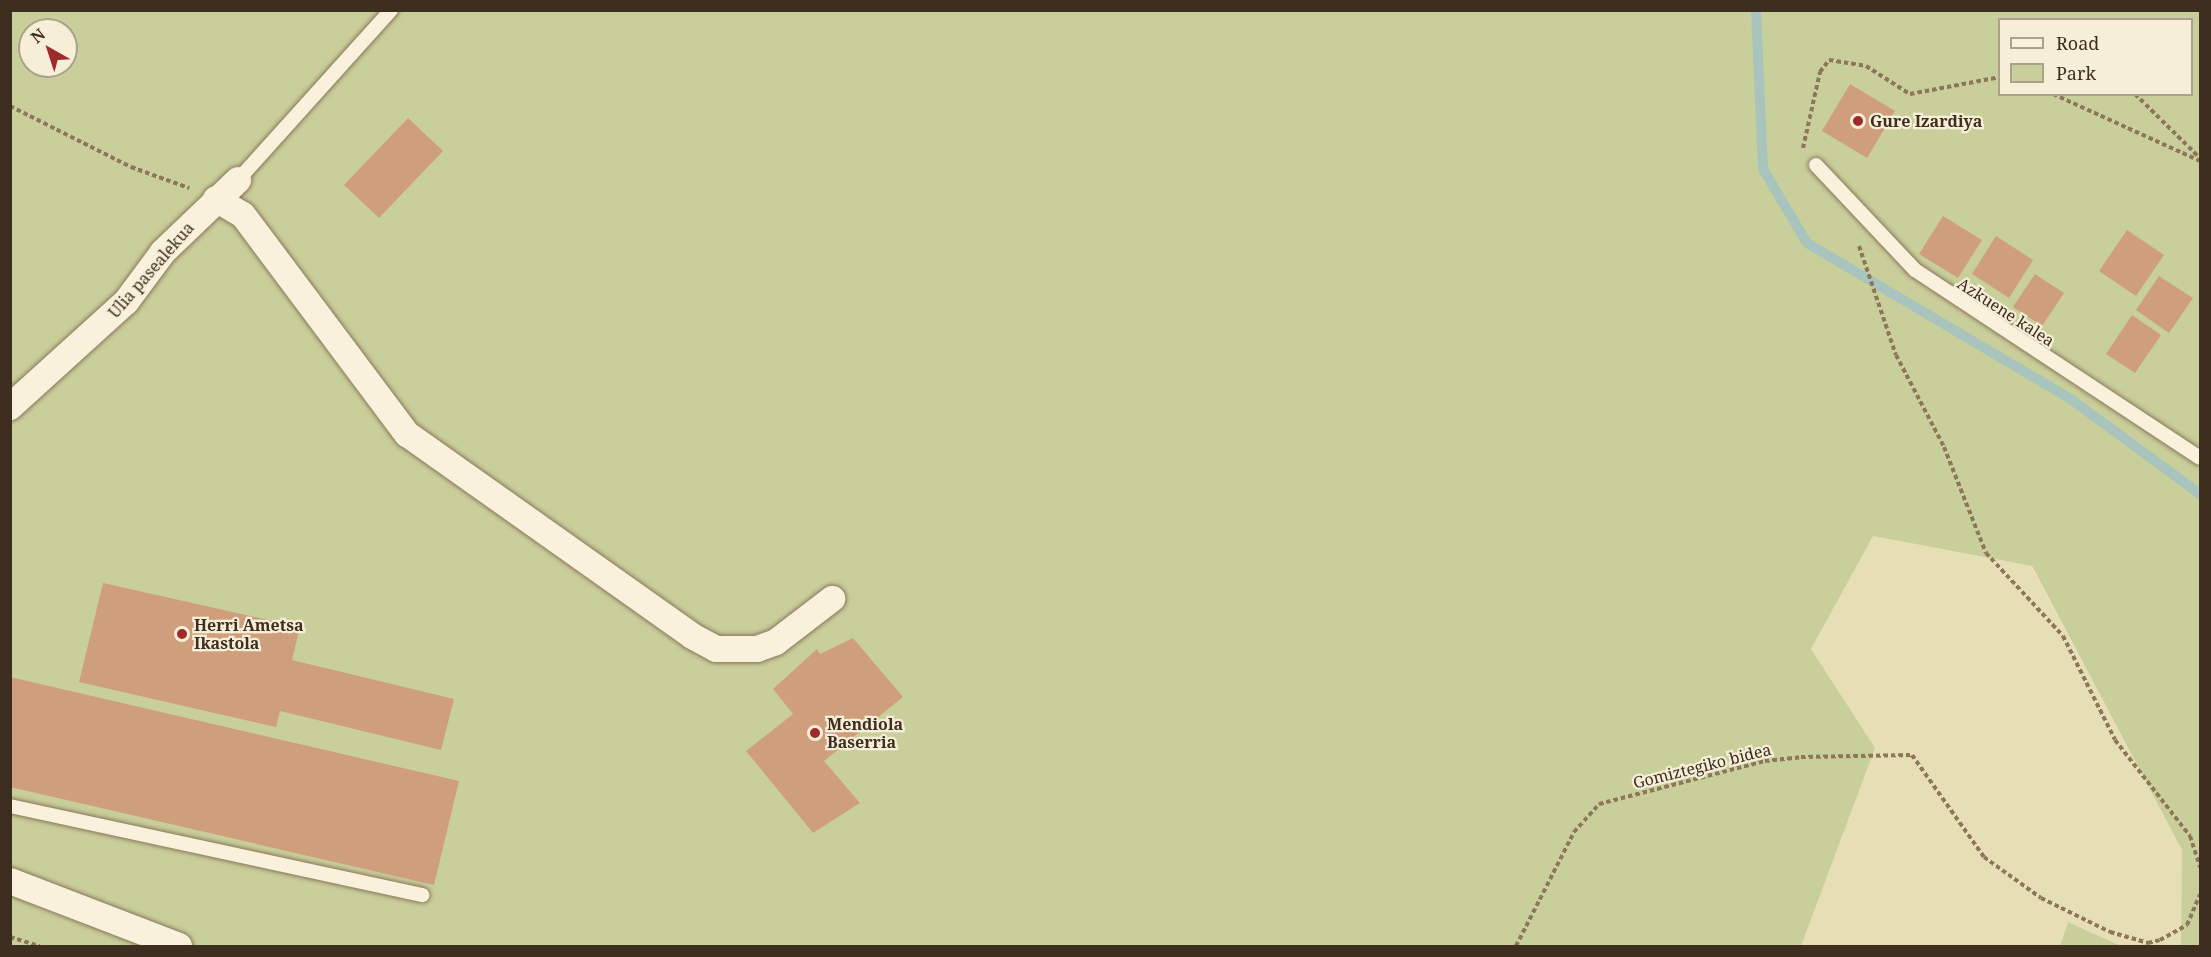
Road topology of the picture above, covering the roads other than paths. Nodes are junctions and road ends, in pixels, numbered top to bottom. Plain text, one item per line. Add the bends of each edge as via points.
1 (391, 10) edge
2 (1816, 165) road end
3 (238, 180) joint
4 (216, 199) junction
5 (10, 407) edge
6 (2200, 458) edge
7 (832, 599) dead end
8 (10, 806) edge
9 (10, 881) edge
10 (422, 895) dead end
11 (179, 946) edge

1 - 3 lane
2 - 6 lane, Azkuene kalea via 1850,207 1941,289
3 - 4 street, Ulia pasealekua
4 - 5 street, Ulia pasealekua via 163,252 126,302
4 - 7 street via 243,215 407,434 692,636 716,649 757,650 776,642
8 - 10 lane
9 - 11 street

